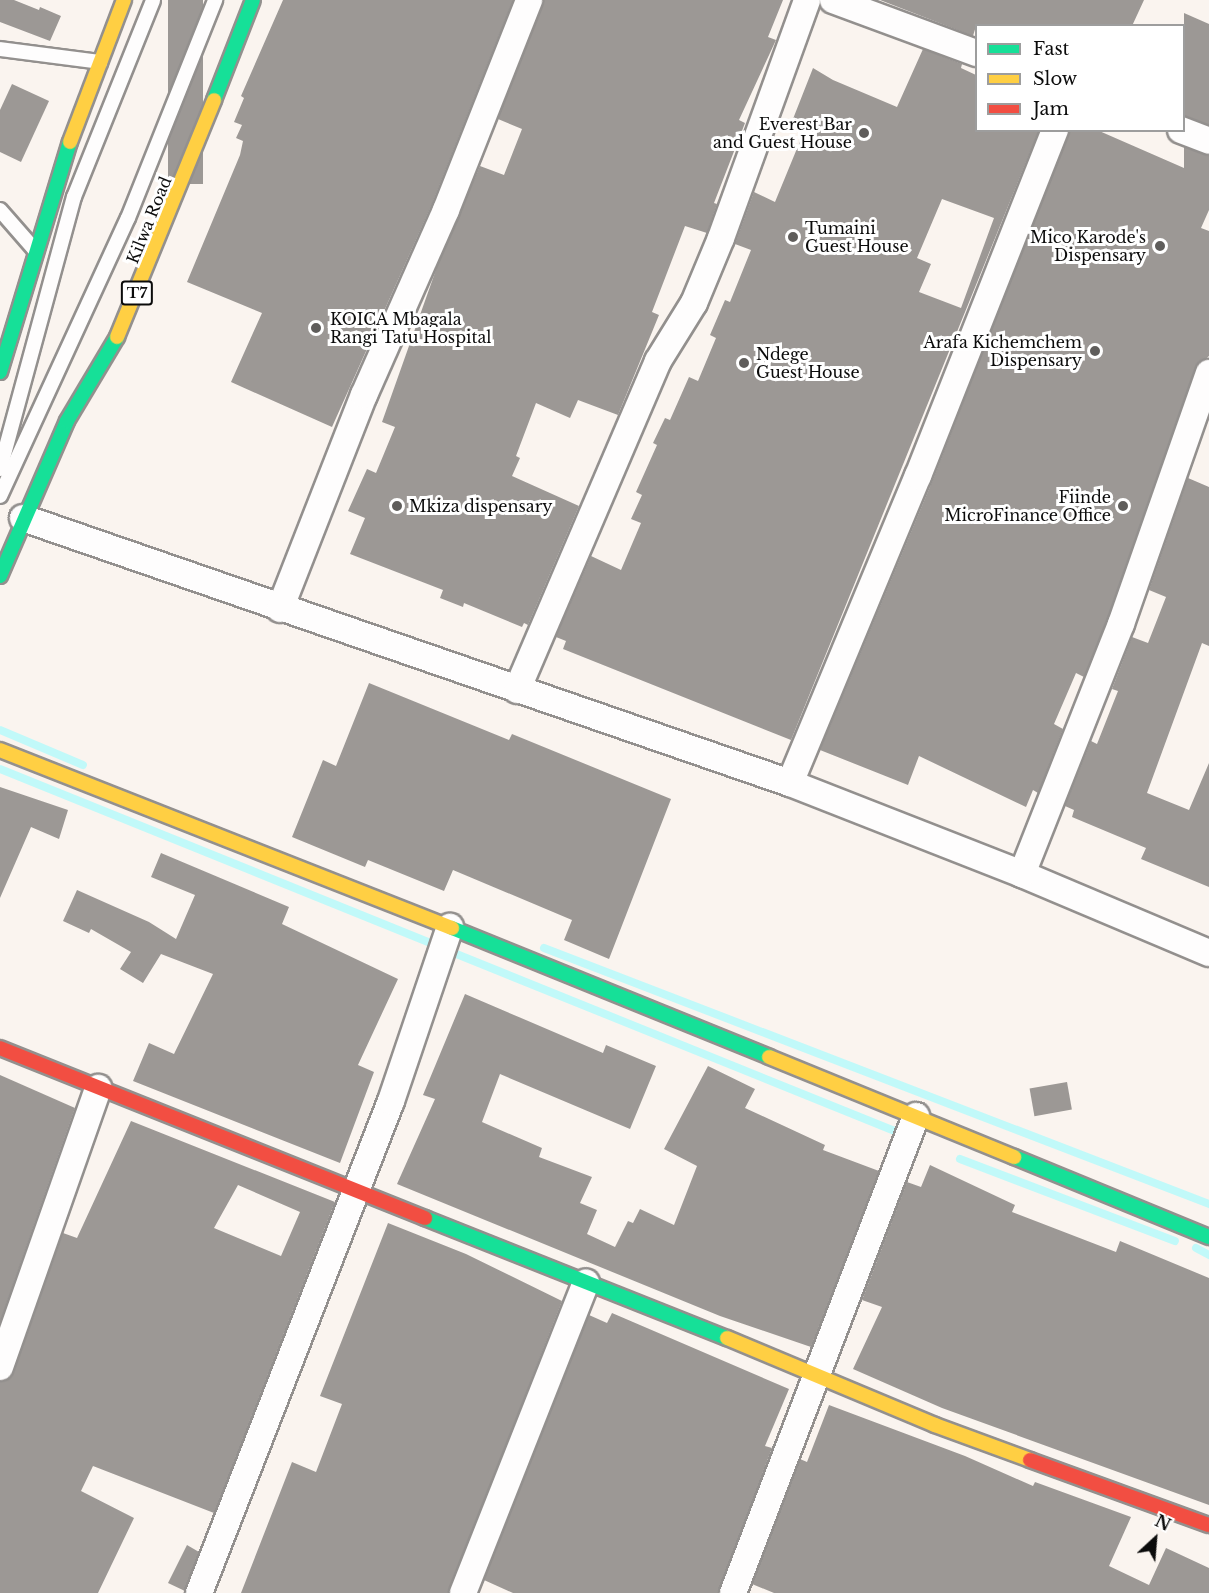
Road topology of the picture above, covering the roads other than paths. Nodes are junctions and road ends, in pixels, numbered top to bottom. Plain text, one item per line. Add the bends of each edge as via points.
1 (124, 0) edge
2 (153, 0) edge
3 (215, 0) edge
4 (253, 0) edge
5 (529, 0) edge
6 (807, 0) edge
7 (833, 0) edge
8 (0, 49) edge
9 (975, 52) edge
10 (100, 62) junction
11 (1054, 132) edge
12 (1185, 132) edge
13 (1209, 141) edge
14 (0, 210) edge
15 (33, 249) junction
16 (0, 372) edge
17 (1209, 373) edge
18 (0, 470) edge
19 (0, 496) edge
20 (23, 518) junction
21 (0, 576) edge
22 (280, 609) junction
23 (517, 690) junction
24 (0, 750) edge
25 (790, 783) junction
26 (1023, 874) junction
27 (450, 927) junction
28 (1209, 953) edge
29 (0, 1048) edge
30 (99, 1088) junction
31 (916, 1116) junction
32 (357, 1189) junction
33 (1209, 1237) edge
34 (586, 1282) junction
35 (0, 1367) edge
36 (816, 1374) junction
37 (1209, 1525) edge
38 (199, 1593) edge
39 (463, 1593) edge
40 (733, 1593) edge

1 - 10 main road
2 - 18 lane via 74,196
3 - 19 lane via 128,218
4 - 20 main road, Kilwa Road / T7 via 163,232 119,333 67,421
5 - 22 street via 446,210 364,395
6 - 23 street via 717,249 694,303 658,361
7 - 9 street
8 - 10 lane
10 - 15 main road
11 - 25 street via 918,477
12 - 13 street
14 - 15 lane
15 - 16 main road
17 - 26 street via 1121,624
20 - 21 main road, Kilwa Road / T7
20 - 22 street
22 - 23 street
23 - 25 street
24 - 27 main road
25 - 26 street
26 - 28 street
27 - 31 main road
27 - 32 street
29 - 30 main road
30 - 32 main road
30 - 35 street
31 - 33 main road
31 - 36 street
32 - 34 main road
32 - 38 street
34 - 36 main road
34 - 39 street
36 - 37 main road via 1047,1468
36 - 40 street

